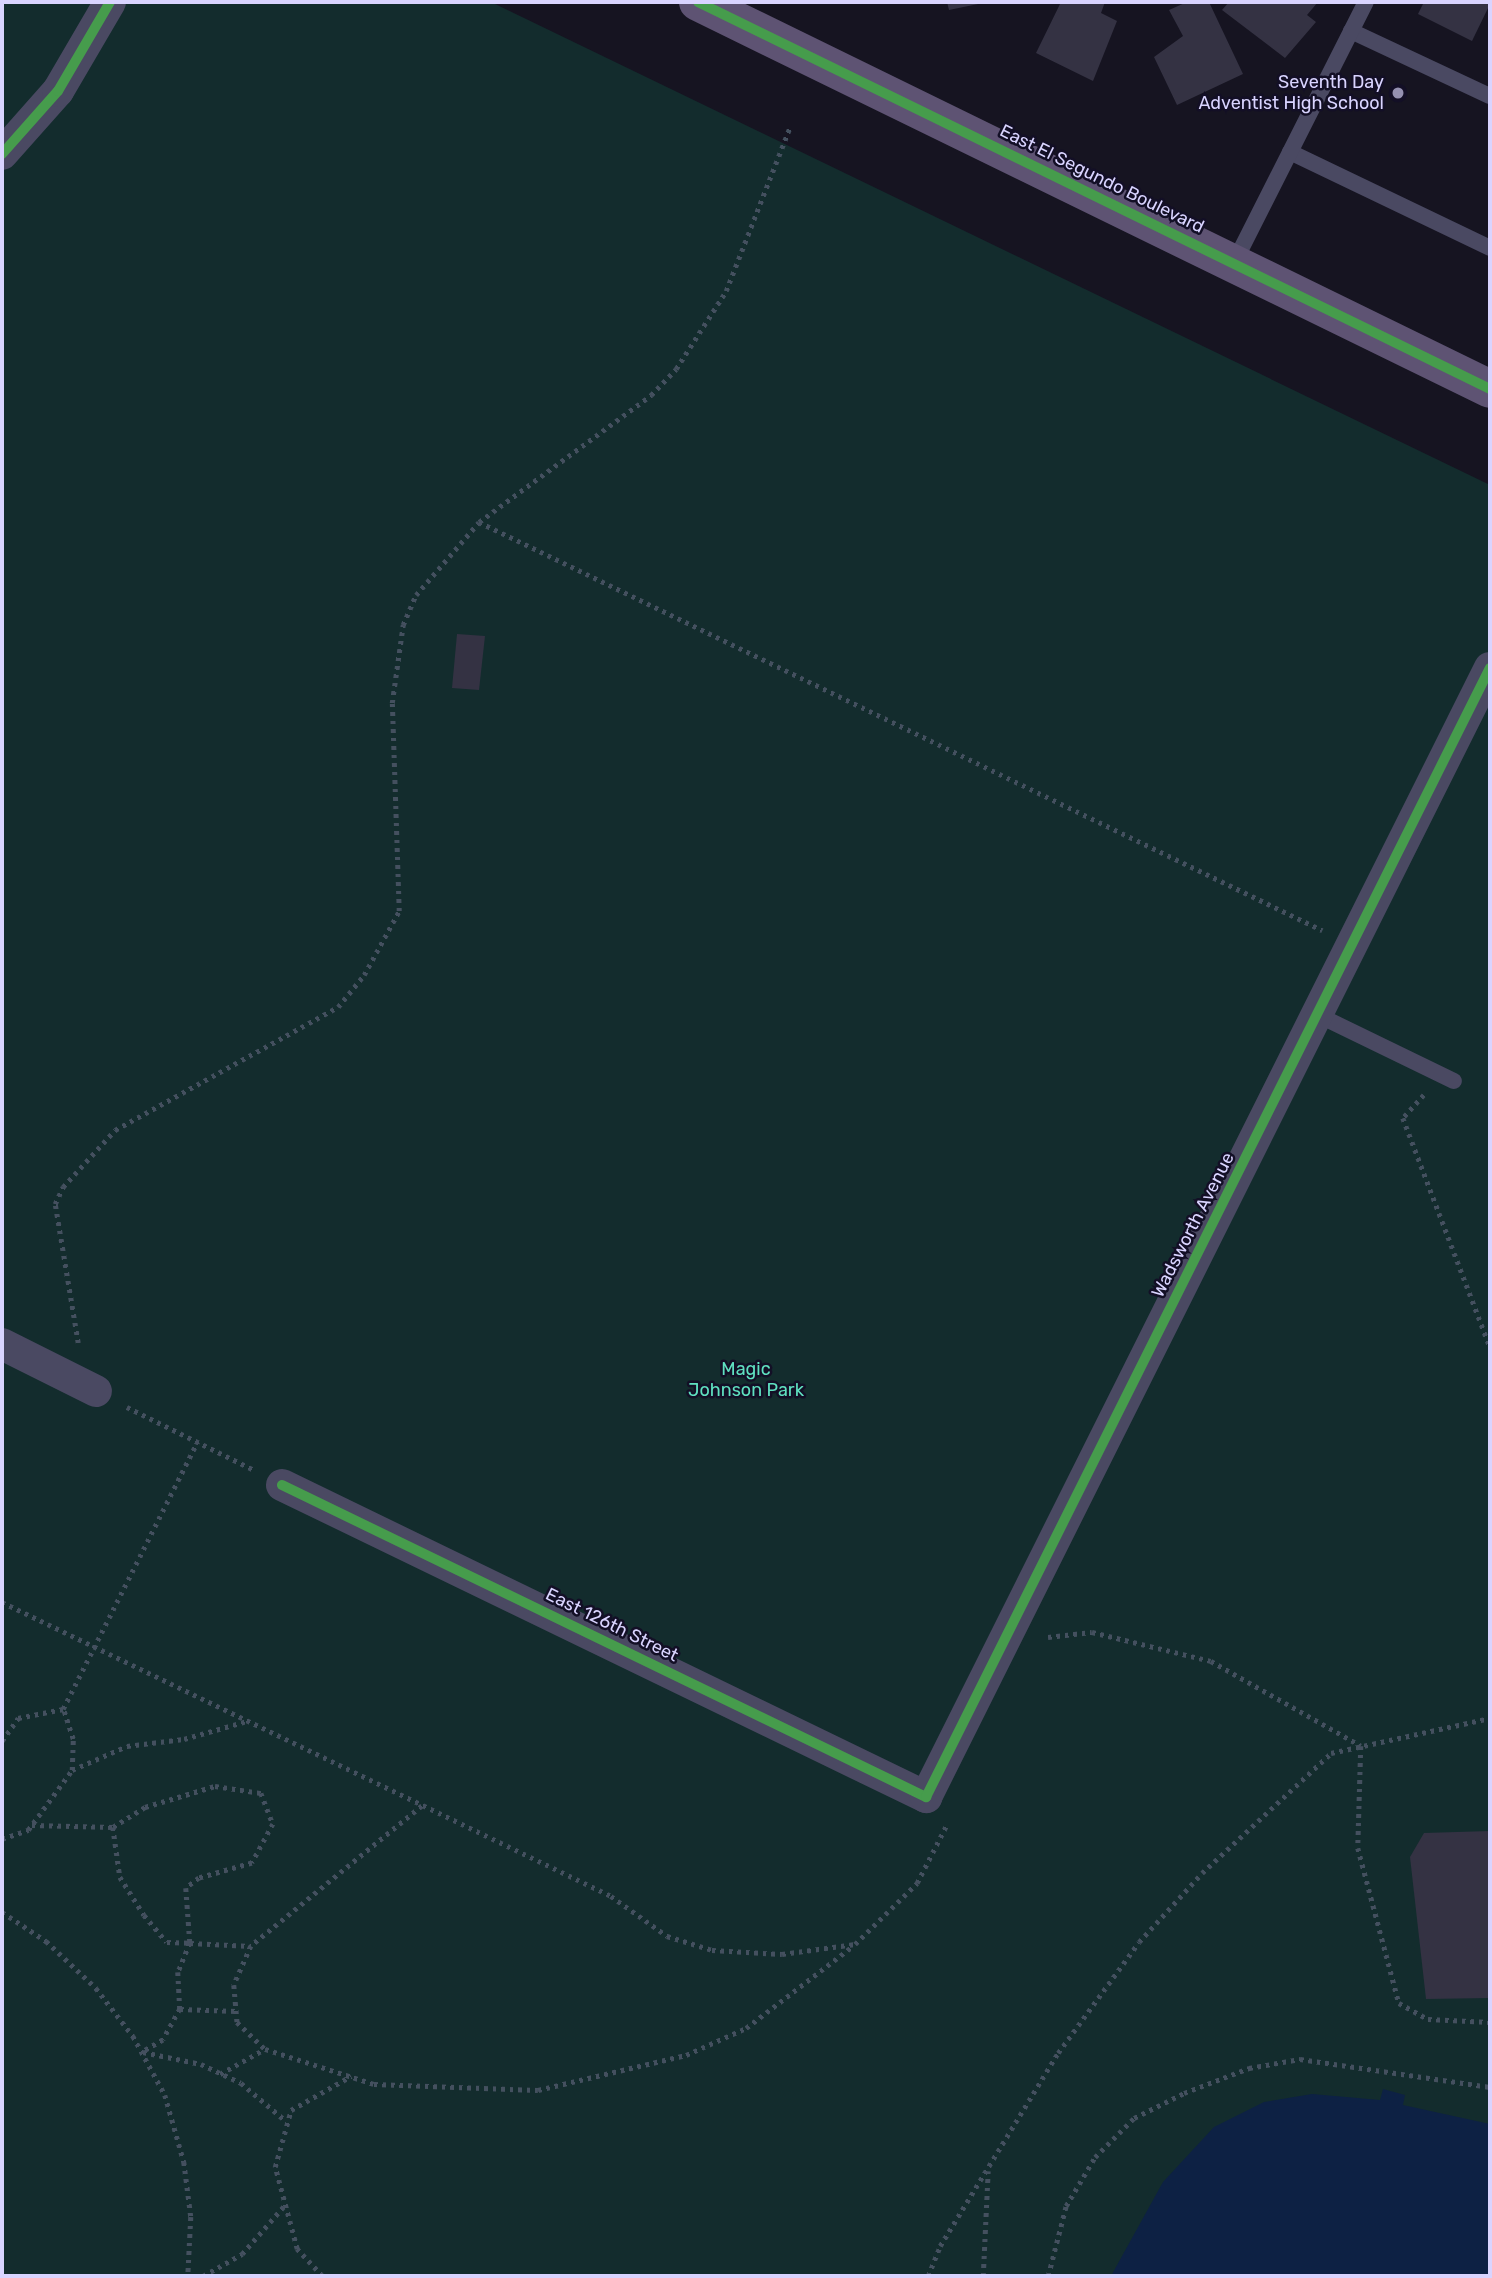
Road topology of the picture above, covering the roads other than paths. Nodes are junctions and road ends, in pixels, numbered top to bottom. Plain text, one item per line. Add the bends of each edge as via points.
1 (110, 2) edge
2 (698, 2) edge
3 (1366, 2) edge
4 (1351, 31) junction
5 (1490, 96) edge
6 (1290, 152) junction
7 (2, 154) edge
8 (1490, 248) edge
9 (1234, 262) junction
10 (1490, 389) edge
11 (1490, 668) edge
12 (1318, 1015) junction
13 (1454, 1081) dead end
14 (2, 1343) edge
15 (96, 1391) road end
16 (282, 1485) road end
17 (926, 1797) joint

1 - 7 street via 58,91
2 - 9 main road, East El Segundo Boulevard
3 - 4 lane
4 - 5 lane
4 - 6 lane
6 - 8 lane
6 - 9 lane
9 - 10 main road, East El Segundo Boulevard
11 - 12 street, Wadsworth Avenue
12 - 13 lane
12 - 17 street, Wadsworth Avenue
14 - 15 street
16 - 17 street, East 126th Street

